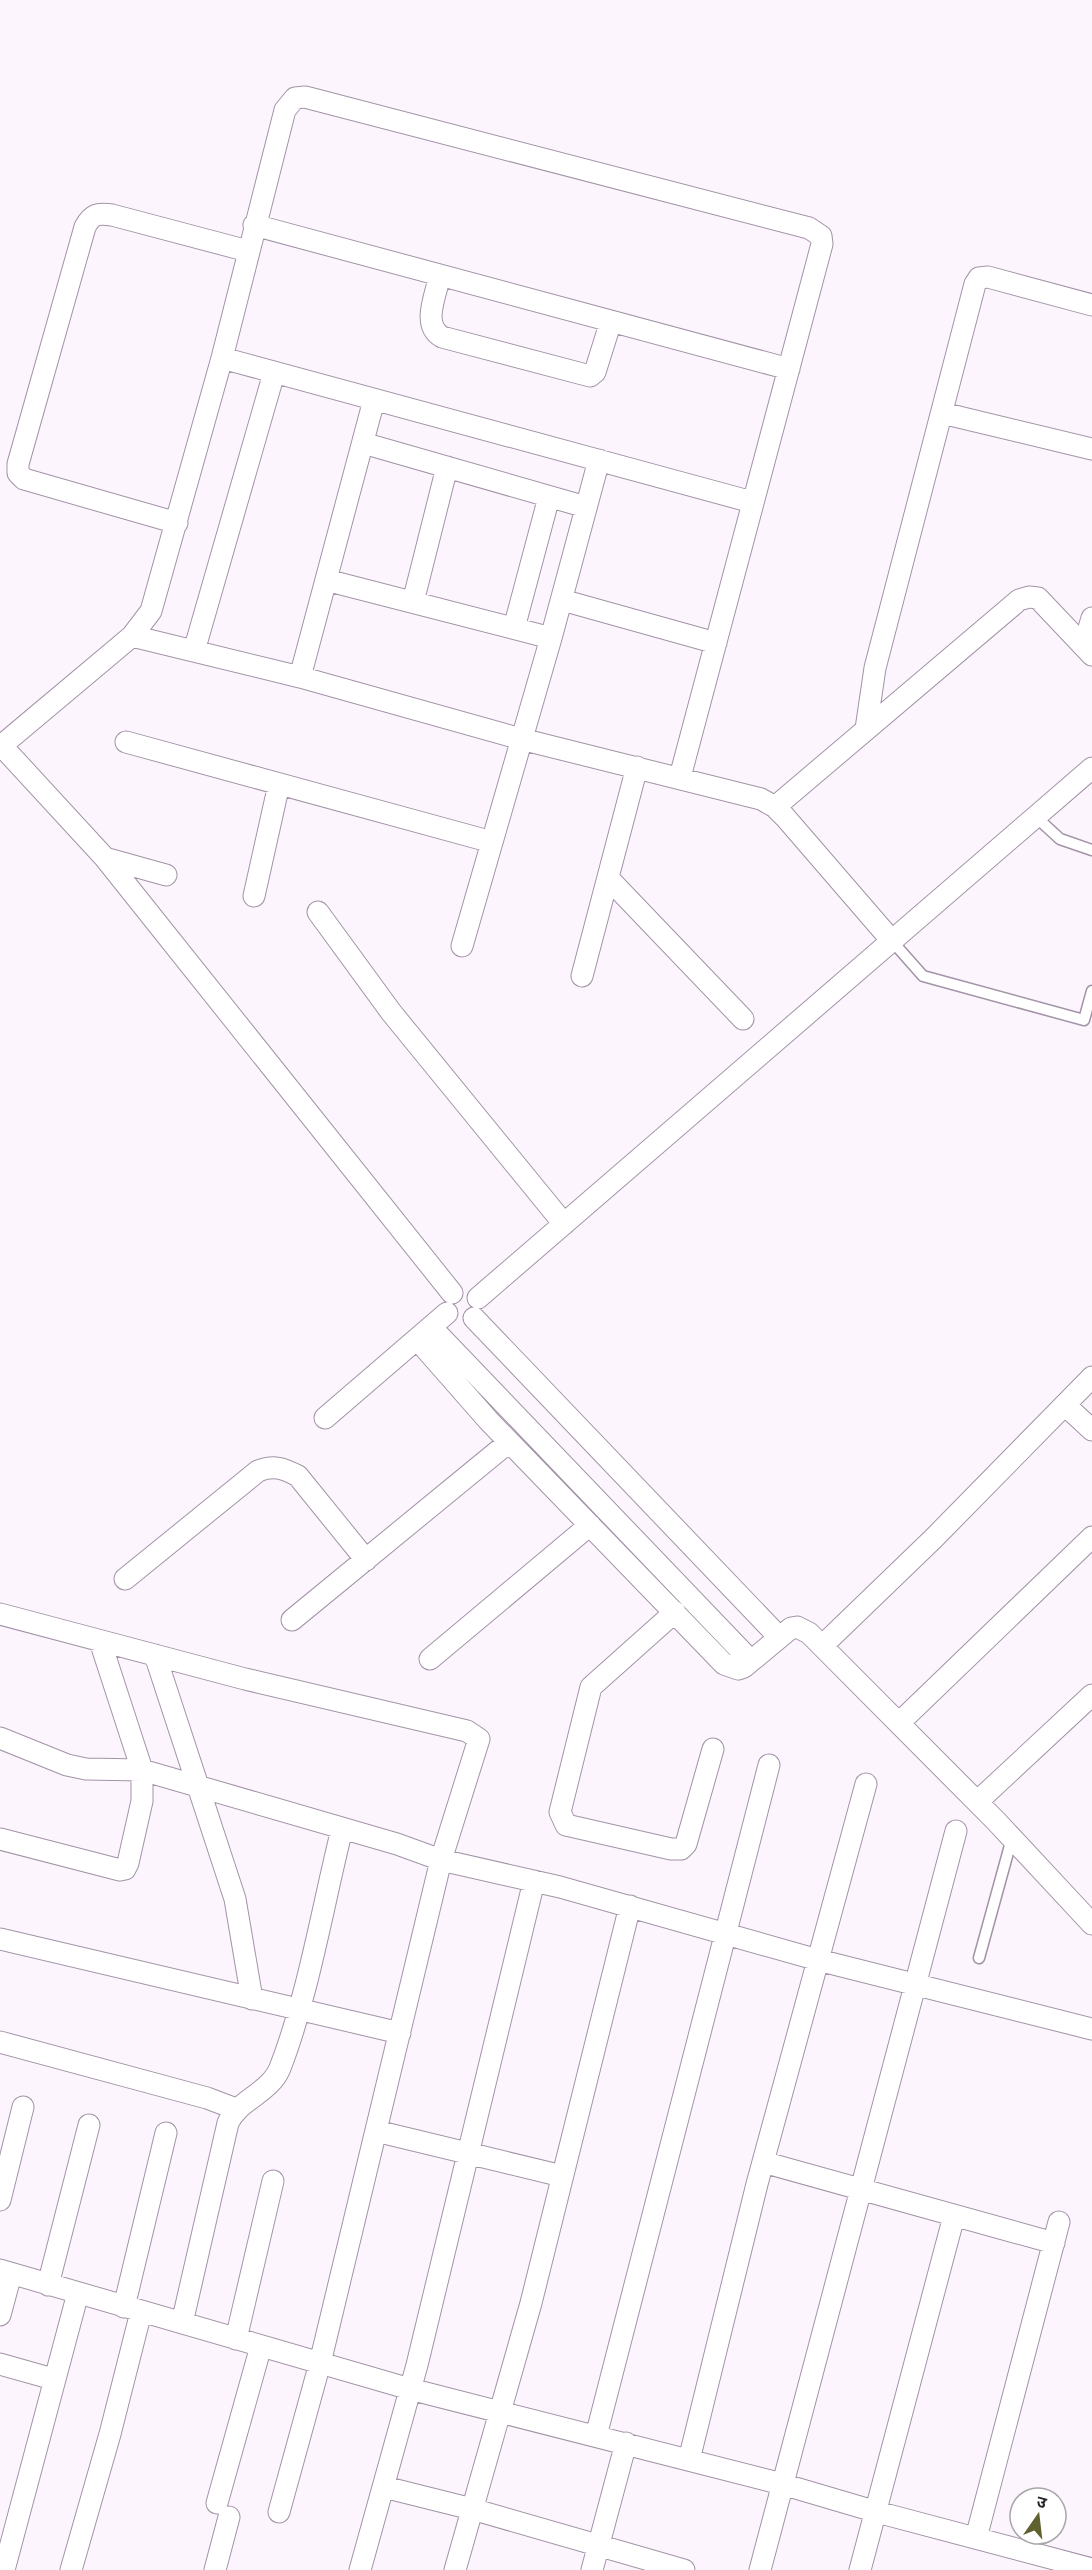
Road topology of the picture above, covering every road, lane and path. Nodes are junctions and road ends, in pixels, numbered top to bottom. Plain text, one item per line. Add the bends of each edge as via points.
1 (254, 225) junction
2 (248, 251) junction
3 (440, 275) junction
4 (1092, 305) edge
5 (611, 321) junction
6 (222, 358) junction
7 (789, 369) junction
8 (274, 372) junction
9 (374, 400) junction
10 (942, 413) junction
11 (363, 443) junction
12 (1092, 449) edge
13 (598, 460) junction
14 (447, 467) junction
15 (549, 497) junction
16 (752, 502) junction
17 (586, 507) junction
18 (177, 523) junction
19 (326, 580) junction
20 (562, 600) junction
21 (412, 602) junction
22 (1092, 618) edge
23 (514, 628) junction
24 (132, 636) junction
25 (551, 638) junction
26 (716, 643) junction
27 (1088, 650) edge
28 (194, 651) junction
29 (300, 677) junction
30 (866, 729) junction
31 (521, 739) junction
32 (126, 742) dead end
33 (1, 745) edge
34 (637, 767) junction
35 (1092, 768) edge
36 (680, 777) junction
37 (279, 784) junction
38 (775, 807) junction
39 (1036, 817) junction
40 (492, 842) junction
41 (1092, 850) edge
42 (105, 858) junction
43 (166, 875) dead end
44 (608, 878) junction
45 (254, 896) dead end
46 (318, 912) dead end
47 (892, 941) junction
48 (462, 946) dead end
49 (582, 976) dead end
50 (1092, 991) edge
51 (743, 1019) dead end
52 (564, 1224) junction
53 (450, 1303) junction
54 (476, 1308) junction
55 (424, 1333) junction
56 (1092, 1377) edge
57 (1065, 1405) junction
58 (325, 1418) dead end
59 (1092, 1430) edge
60 (509, 1442) junction
61 (590, 1525) junction
62 (1092, 1537) edge
63 (366, 1560) junction
64 (125, 1579) dead end
65 (675, 1612) junction
66 (0, 1614) edge
67 (292, 1620) dead end
68 (779, 1637) junction
69 (100, 1641) junction
70 (822, 1646) junction
71 (155, 1655) junction
72 (430, 1659) dead end
73 (751, 1661) junction
74 (1092, 1695) edge
75 (899, 1723) junction
76 (0, 1738) edge
77 (713, 1749) dead end
78 (769, 1765) dead end
79 (142, 1770) junction
80 (866, 1784) dead end
81 (198, 1788) junction
82 (977, 1802) junction
83 (342, 1829) junction
84 (956, 1831) dead end
85 (1012, 1838) junction
86 (0, 1839) edge
87 (441, 1860) junction
88 (534, 1881) junction
89 (630, 1906) junction
90 (1092, 1924) edge
91 (727, 1933) junction
92 (0, 1939) edge
93 (979, 1958) dead end
94 (818, 1960) junction
95 (917, 1984) junction
96 (252, 1999) junction
97 (298, 2010) junction
98 (1092, 2029) edge
99 (400, 2033) junction
100 (0, 2042) edge
101 (23, 2107) dead end
102 (236, 2109) junction
103 (89, 2126) dead end
104 (376, 2131) junction
105 (166, 2133) dead end
106 (468, 2153) junction
107 (763, 2162) junction
108 (562, 2176) junction
109 (273, 2181) dead end
110 (861, 2191) junction
111 (0, 2200) edge
112 (954, 2216) junction
113 (1059, 2222) dead end
114 (1054, 2243) junction
115 (5, 2272) edge
116 (48, 2285) junction
117 (78, 2293) junction
118 (132, 2309) junction
119 (0, 2315) edge
120 (182, 2323) junction
121 (236, 2339) junction
122 (261, 2346) junction
123 (320, 2363) junction
124 (0, 2364) edge
125 (53, 2379) junction
126 (410, 2389) junction
127 (499, 2411) junction
128 (596, 2436) junction
129 (626, 2444) junction
130 (688, 2460) junction
131 (782, 2484) junction
132 (384, 2487) junction
133 (472, 2509) junction
134 (279, 2512) dead end
135 (877, 2512) junction
136 (976, 2538) junction
137 (600, 2545) junction
138 (677, 2569) edge
139 (1092, 2569) edge
140 (4, 2570) edge
141 (71, 2570) edge
142 (215, 2570) edge
143 (360, 2570) edge
144 (455, 2570) edge
145 (592, 2570) edge
146 (760, 2570) edge
147 (860, 2570) edge

1 - 2 street
1 - 3 street
1 - 7 street via 285,110 295,98 305,97 809,228 821,236 822,244
2 - 6 street
2 - 18 street via 112,215 98,213 90,217 18,464 18,473 24,479
3 - 5 street
3 - 5 street via 430,324 434,332 560,369 590,376 595,372
4 - 10 street via 988,277 979,278
5 - 7 street
6 - 8 street
6 - 18 street
7 - 16 street
8 - 9 street
8 - 28 street
9 - 11 street
9 - 13 street
10 - 12 street
10 - 30 street via 875,668
11 - 14 street
11 - 19 street
13 - 16 street
13 - 17 street
14 - 15 street
14 - 21 street
15 - 17 street
15 - 23 street
16 - 26 street
17 - 20 street
18 - 24 street via 152,611
19 - 21 street
19 - 29 street
20 - 25 street
20 - 26 street
21 - 23 street
22 - 27 street
23 - 25 street
24 - 28 street
24 - 33 street
25 - 31 street
26 - 36 street
27 - 30 street via 1038,598 1019,600
28 - 29 street
29 - 31 street
30 - 38 street
31 - 34 street
31 - 40 street
32 - 37 street
33 - 42 street
34 - 36 street
34 - 44 street
35 - 39 street
36 - 38 street via 761,799
37 - 40 street
37 - 45 street
38 - 47 street
39 - 41 lane via 1060,838
39 - 47 street
40 - 48 street
42 - 43 street
42 - 53 street
44 - 49 street
44 - 51 street
46 - 52 street via 391,1012
47 - 50 lane via 923,976 1084,1020
47 - 52 street
52 - 54 street
53 - 54 street via 461,1289 471,1291
53 - 55 street
54 - 68 street
55 - 58 street
55 - 60 street
55 - 73 street
56 - 57 street
57 - 59 street
57 - 70 street
60 - 61 street
60 - 63 street
61 - 65 street
61 - 72 street
62 - 75 street
63 - 64 street via 298,1476 284,1468 270,1467 258,1471
63 - 67 street
65 - 73 street via 730,1668 744,1667
65 - 77 street via 591,1687 561,1820 566,1825 681,1849 686,1844
66 - 69 street
68 - 70 street via 797,1627
68 - 73 street
69 - 71 street
69 - 79 street
70 - 75 street
71 - 81 street
71 - 87 street via 478,1736
74 - 82 street
75 - 82 street
76 - 79 street via 78,1768
78 - 91 street
79 - 81 street
79 - 86 street via 142,1801 125,1869
80 - 94 street
81 - 83 street
81 - 96 street via 235,1899
82 - 85 street
83 - 87 street
83 - 97 street
84 - 95 street
85 - 90 street
85 - 93 lane
87 - 88 street
87 - 99 street
88 - 89 street
88 - 106 street
89 - 91 street
89 - 108 street
91 - 94 street
91 - 128 street
92 - 96 street
94 - 95 street
94 - 107 street
95 - 98 street
95 - 110 street
96 - 97 street
97 - 99 street
97 - 102 street via 275,2076 248,2103
99 - 104 street
100 - 102 street
101 - 111 street
102 - 120 street via 223,2140
103 - 116 street
104 - 106 street
104 - 123 street
105 - 118 street
106 - 108 street
106 - 126 street
107 - 110 street
107 - 130 street
108 - 127 street
109 - 121 street
110 - 112 street
110 - 131 street
112 - 114 street
112 - 135 street
113 - 114 street
114 - 136 street
115 - 116 street
115 - 119 street
116 - 117 street
117 - 118 street
117 - 125 street
118 - 120 street
118 - 141 street via 110,2434
120 - 121 street
121 - 122 street
122 - 123 street
122 - 142 street via 223,2510
123 - 126 street
123 - 134 street
124 - 125 street
125 - 140 street
126 - 127 street
126 - 132 street
127 - 128 street
127 - 133 street
128 - 129 street
129 - 130 street
129 - 137 street
130 - 131 street
131 - 135 street
131 - 146 street
132 - 133 street
132 - 143 street
133 - 137 street
133 - 144 street
135 - 136 street
135 - 147 street
136 - 139 street
137 - 138 street
137 - 145 street

